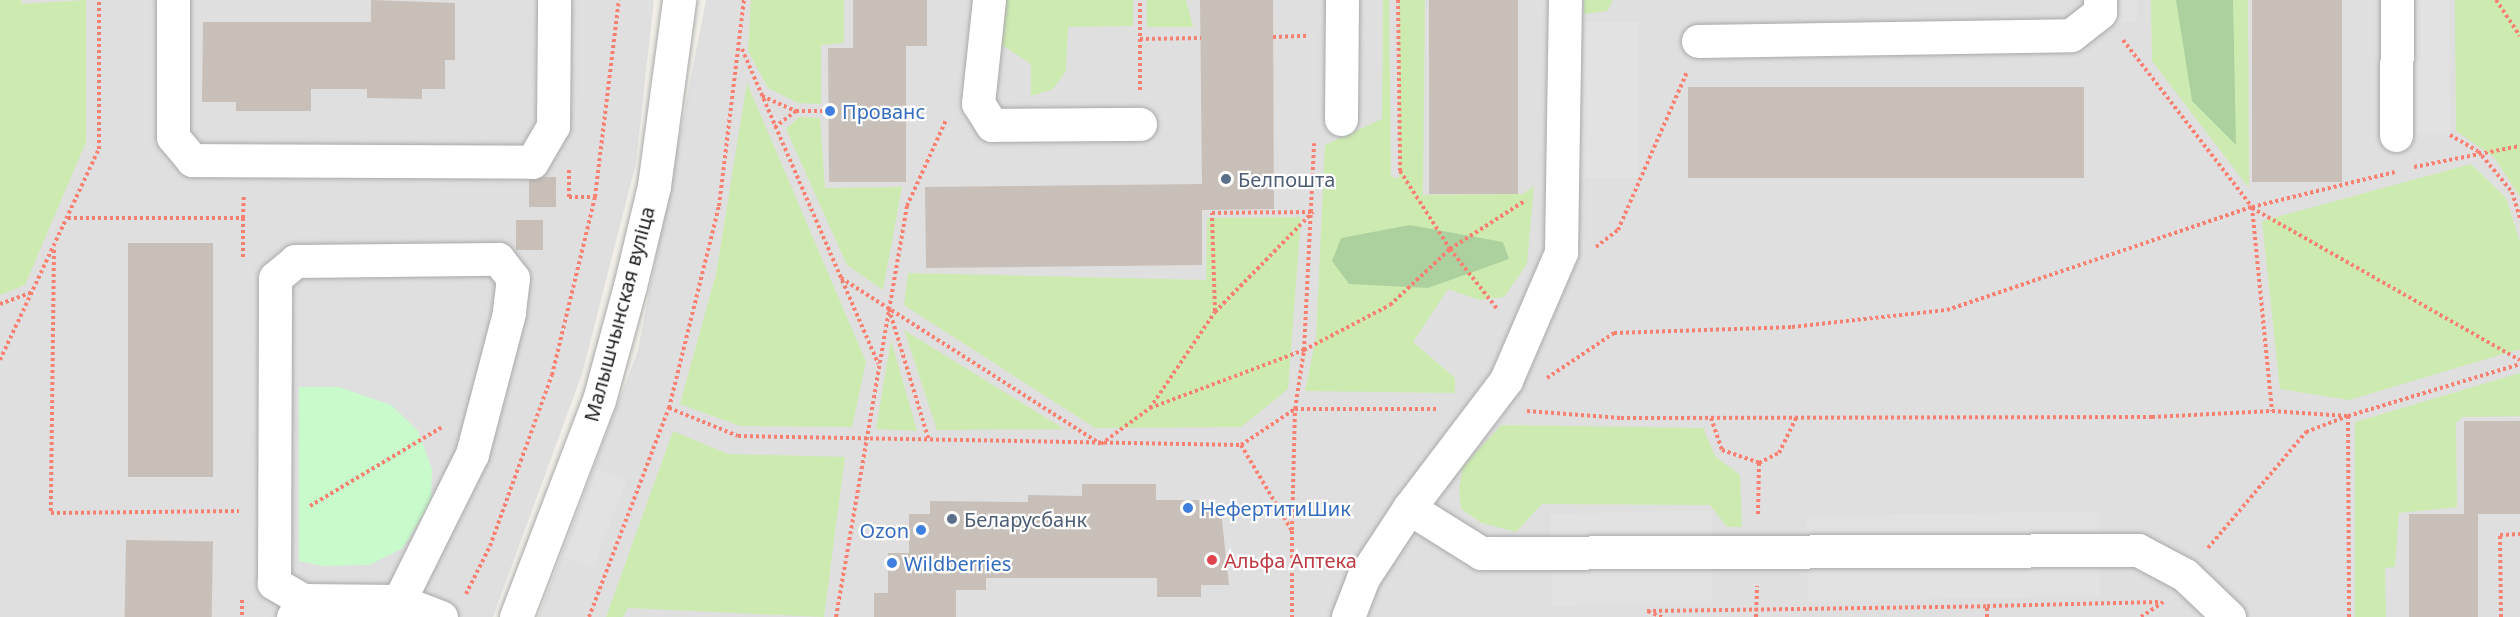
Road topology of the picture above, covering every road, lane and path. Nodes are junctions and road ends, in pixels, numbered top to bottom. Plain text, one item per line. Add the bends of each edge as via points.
1 (99, 0) edge
2 (173, 0) edge
3 (554, 0) edge
4 (619, 0) edge
5 (679, 0) edge
6 (744, 0) edge
7 (989, 0) edge
8 (1140, 0) edge
9 (1341, 0) edge
10 (1398, 0) edge
11 (1565, 0) edge
12 (2397, 0) edge
13 (2496, 0) edge
14 (2100, 6) edge
15 (1314, 36) dead end
16 (2520, 36) edge
17 (1273, 37) dead end
18 (1201, 38) dead end
19 (1140, 39) junction
20 (741, 49) junction
21 (1693, 56) joint
22 (762, 96) junction
23 (796, 111) junction
24 (828, 111) dead end
25 (1341, 119) dead end
26 (1140, 124) joint
27 (775, 127) junction
28 (2396, 135) dead end
29 (2450, 135) dead end
30 (2520, 146) edge
31 (2478, 151) junction
32 (916, 189) dead end
33 (1536, 193) dead end
34 (569, 197) dead end
35 (595, 197) junction
36 (2252, 207) junction
37 (1314, 212) junction
38 (68, 218) junction
39 (2520, 219) edge
40 (1450, 249) junction
41 (54, 250) junction
42 (1592, 250) dead end
43 (243, 265) dead end
44 (841, 278) junction
45 (32, 293) junction
46 (0, 304) edge
47 (889, 308) junction
48 (1215, 312) junction
49 (1522, 345) junction
50 (1304, 350) junction
51 (0, 360) edge
52 (2520, 362) edge
53 (879, 366) junction
54 (1541, 382) dead end
55 (488, 395) junction
56 (669, 408) junction
57 (1150, 408) junction
58 (1484, 408) junction
59 (1295, 409) junction
60 (2272, 411) junction
61 (2348, 416) junction
62 (1711, 418) junction
63 (1796, 418) junction
64 (866, 441) junction
65 (928, 441) junction
66 (1101, 444) junction
67 (1241, 445) junction
68 (1759, 463) junction
69 (242, 500) dead end
70 (301, 507) dead end
71 (1409, 508) junction
72 (242, 511) junction
73 (242, 523) dead end
74 (1292, 531) junction
75 (2520, 534) edge
76 (1758, 555) junction
77 (2185, 575) junction
78 (242, 594) dead end
79 (399, 601) junction
80 (2164, 602) junction
81 (1987, 606) junction
82 (298, 608) edge
83 (450, 612) edge
84 (1756, 614) edge
85 (242, 617) edge
86 (516, 617) edge
87 (589, 617) edge
88 (836, 617) edge
89 (1292, 617) edge
90 (1348, 617) edge
91 (1662, 617) edge
92 (1987, 617) edge
93 (2141, 617) edge
94 (2229, 617) edge
95 (2349, 617) edge
96 (2501, 617) edge

1 - 38 path via 99,149
2 - 3 street via 173,137 192,160 531,162 553,126
4 - 35 path
5 - 86 street, Малышчынская вуліца via 654,186 630,286 599,400
6 - 20 path
7 - 26 street via 978,103 992,125
8 - 19 path
9 - 25 street
10 - 40 path via 1400,171
11 - 49 street via 1561,252
12 - 28 street
13 - 16 path
14 - 21 street via 2072,35
14 - 36 path
15 - 17 path
18 - 19 path
19 - 26 path
20 - 22 path
20 - 56 path via 719,206
21 - 42 path via 1618,230
22 - 23 path
22 - 27 path
23 - 24 path
23 - 27 path
27 - 44 path
29 - 31 path
30 - 31 path
31 - 36 path
31 - 39 path via 2512,192
32 - 47 path via 907,206
33 - 40 path
34 - 35 path
35 - 83 path via 552,375 490,546
36 - 52 path
36 - 54 path via 1947,310 1792,327 1614,333
36 - 60 path
37 - 48 path
37 - 48 path via 1212,213
37 - 50 path
38 - 41 path
38 - 43 path via 243,218
40 - 49 path
40 - 50 path via 1390,305
41 - 45 path
41 - 72 path via 51,513
44 - 47 path
44 - 53 path
45 - 46 path
45 - 51 path
47 - 53 path
47 - 65 path
47 - 66 path
48 - 57 path
49 - 58 street via 1506,380
50 - 57 path
50 - 59 path
52 - 61 path
53 - 64 path
55 - 70 path via 312,506
55 - 79 street via 472,454
55 - 82 street via 513,278 498,259 295,261 275,278 274,583
56 - 64 path via 738,436
56 - 87 path
57 - 66 path
58 - 59 path
58 - 62 path
58 - 71 street
59 - 67 path
59 - 74 path
60 - 61 path
60 - 63 path
61 - 77 path via 2306,432
61 - 95 path
62 - 63 path
62 - 68 path via 1722,450
63 - 68 path via 1779,453
64 - 65 path
64 - 88 path
65 - 66 path
66 - 67 path
67 - 74 path
68 - 76 path
69 - 72 path
71 - 76 street via 1481,553
71 - 90 street via 1363,578
72 - 73 path
74 - 89 path
75 - 96 path via 2500,535
76 - 77 street via 2138,550
76 - 84 path
77 - 80 path
77 - 94 street
78 - 85 path
79 - 82 street
79 - 83 street
80 - 81 path
80 - 93 path
81 - 84 path
81 - 92 path
84 - 91 path via 1647,611

